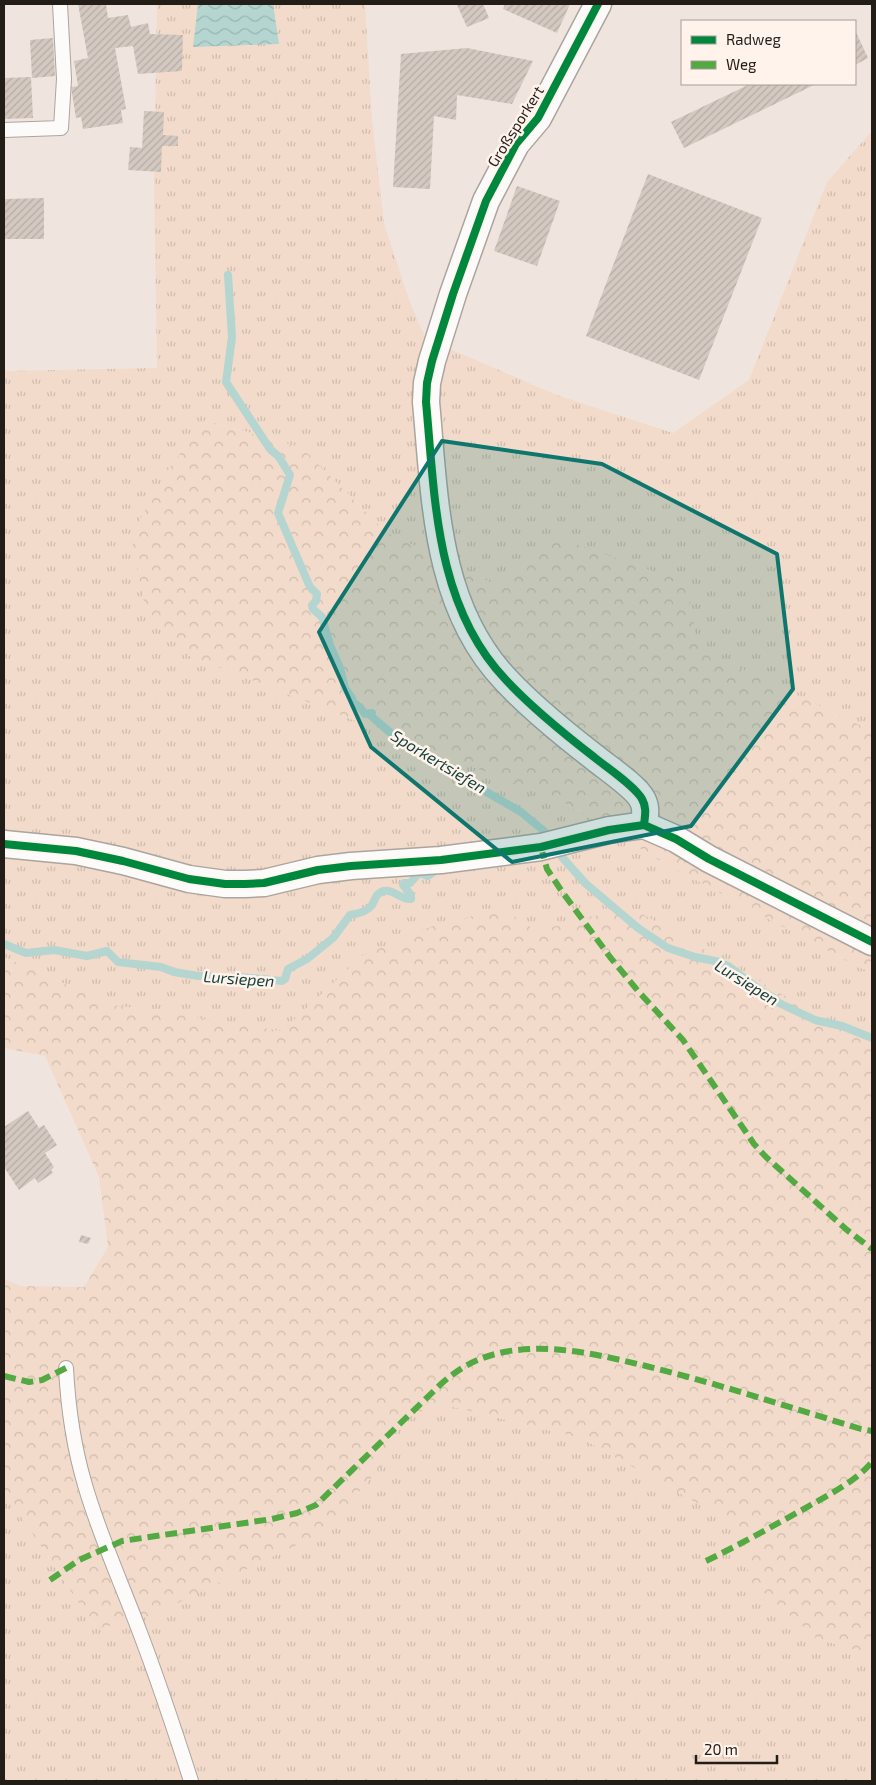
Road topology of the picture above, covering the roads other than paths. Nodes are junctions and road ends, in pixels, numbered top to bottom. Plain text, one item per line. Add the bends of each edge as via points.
1 (60, 4) edge
2 (598, 4) edge
3 (4, 130) edge
4 (644, 825) junction
5 (4, 844) edge
6 (872, 942) edge
7 (66, 1368) dead end
8 (191, 1781) edge

1 - 3 lane via 64,79 61,128
2 - 4 street, Großsporkert via 538,118 516,144 486,201 453,294 427,383 426,402 442,550 451,583 486,659 562,732 641,798 646,809
4 - 5 street via 541,847 440,860 318,870 264,883 245,884 189,879 76,851
4 - 6 street
7 - 8 lane via 84,1483 169,1712

